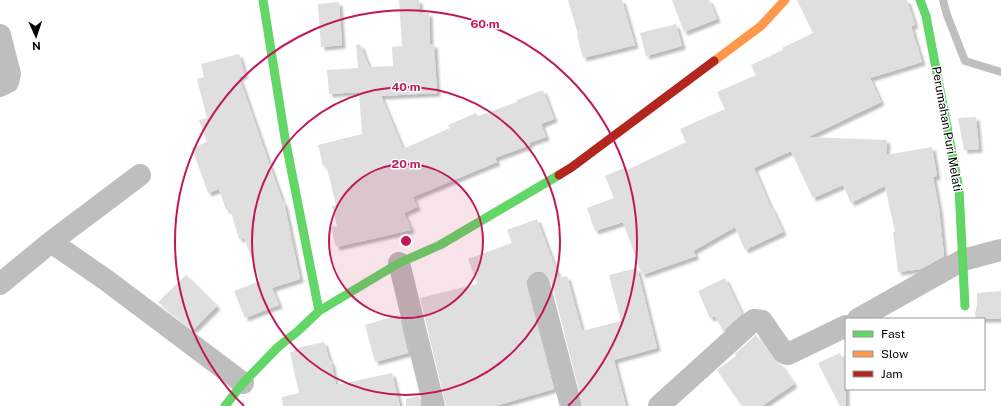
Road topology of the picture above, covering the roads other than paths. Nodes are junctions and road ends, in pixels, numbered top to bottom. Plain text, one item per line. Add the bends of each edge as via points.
1 (263, 0) edge
2 (786, 0) edge
3 (920, 0) edge
4 (0, 35) edge
5 (0, 86) edge
6 (140, 175) dead end
7 (51, 242) junction
8 (1001, 250) edge
9 (963, 260) junction
10 (399, 263) junction
11 (0, 284) edge
12 (539, 284) dead end
13 (966, 306) dead end
14 (319, 311) junction
15 (860, 318) edge
16 (845, 326) edge
17 (242, 383) junction
18 (225, 406) edge
19 (434, 406) edge
20 (571, 406) edge
21 (659, 406) edge

1 - 14 street via 285,138
2 - 10 street via 761,26 572,167 440,245
3 - 9 street, Perumahan Puri Melati via 926,16 959,189
4 - 5 street via 10,74 8,82
6 - 7 street
7 - 11 street
7 - 17 street via 106,280
8 - 9 street
9 - 13 street, Perumahan Puri Melati
9 - 15 street
10 - 14 street
10 - 19 street
12 - 20 street
14 - 17 street
16 - 21 street via 788,354 784,353 762,321 758,320 751,323
17 - 18 street

